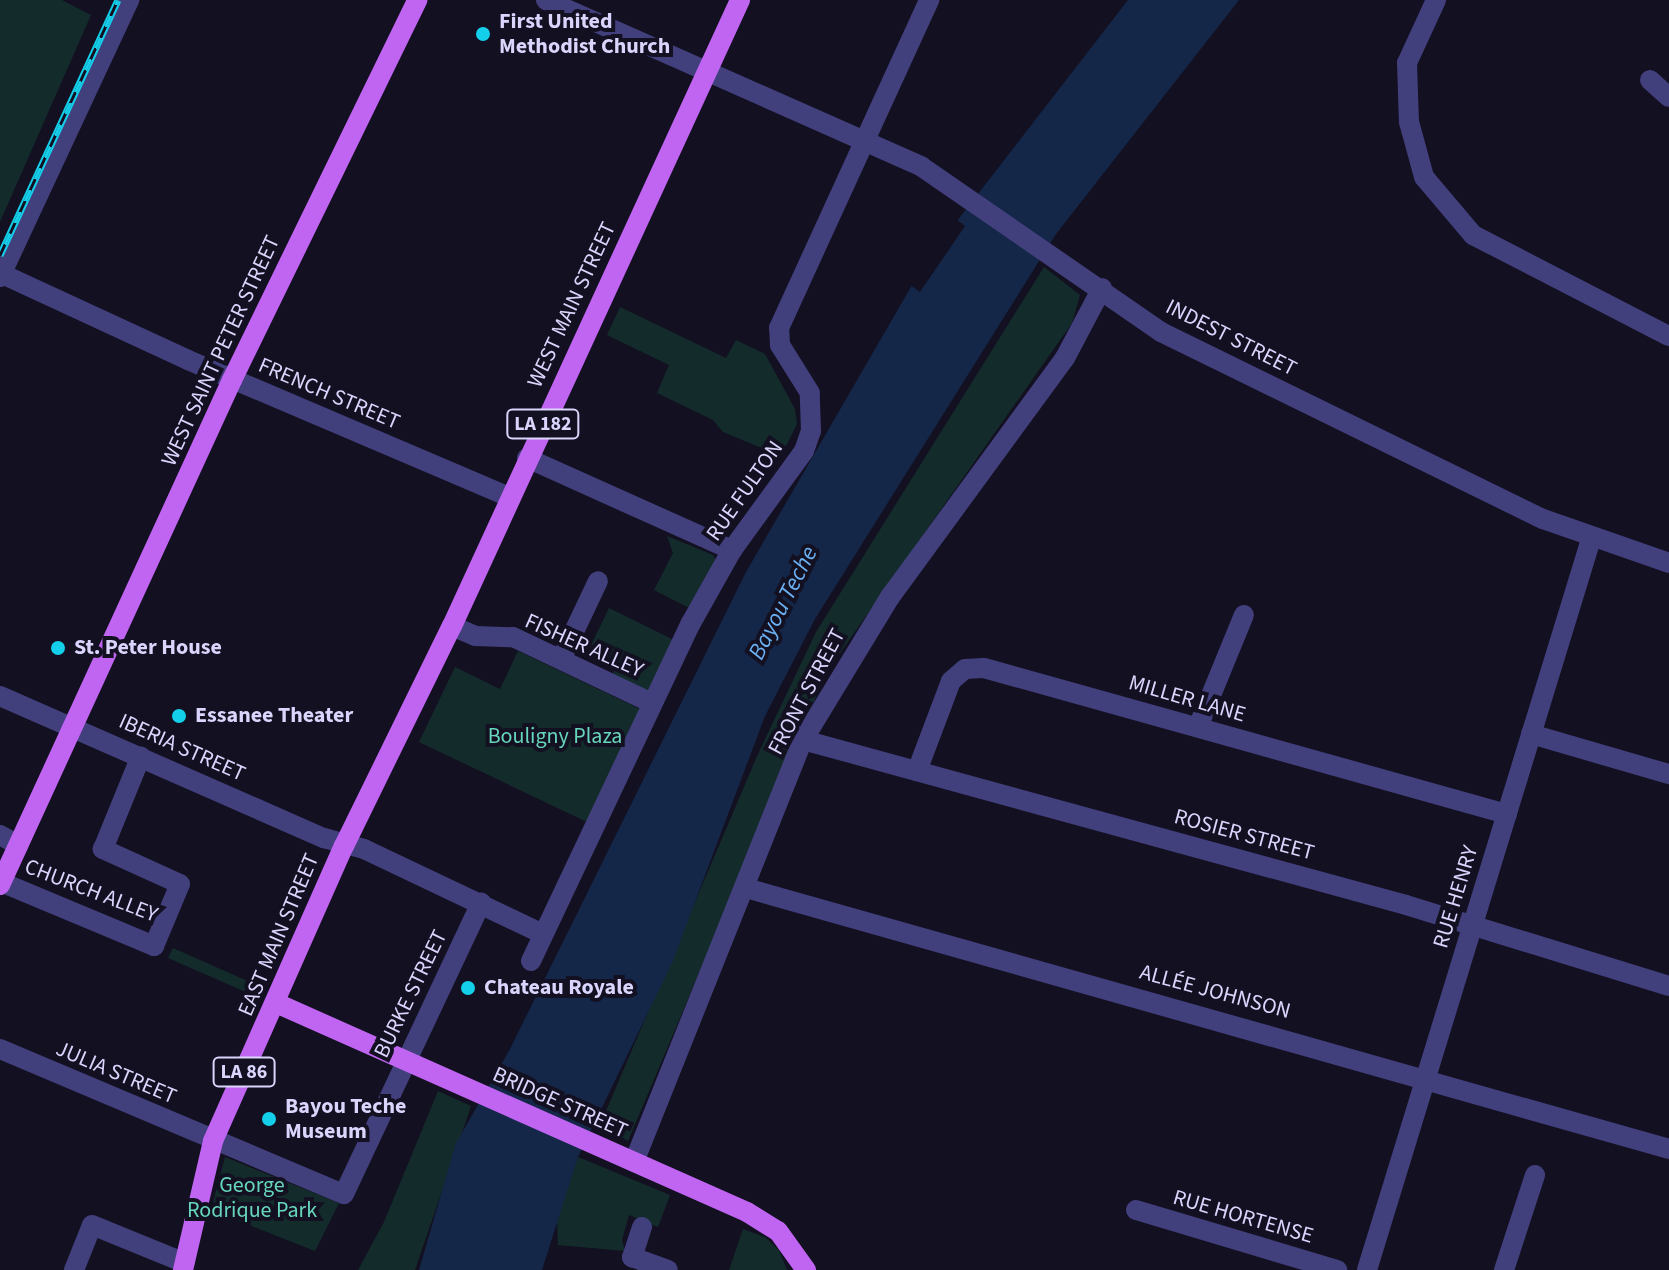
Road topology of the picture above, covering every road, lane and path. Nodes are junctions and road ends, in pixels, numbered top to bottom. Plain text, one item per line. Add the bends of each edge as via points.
1 (129, 0) edge
2 (417, 0) edge
3 (546, 0) edge
4 (740, 0) edge
5 (929, 0) edge
6 (1436, 0) edge
7 (707, 72) junction
8 (1650, 80) dead end
9 (1669, 97) edge
10 (864, 139) junction
11 (1, 274) edge
12 (1102, 288) junction
13 (1669, 336) edge
14 (232, 380) junction
15 (527, 458) junction
16 (509, 497) junction
17 (1591, 539) junction
18 (732, 550) junction
19 (1669, 563) edge
20 (598, 581) dead end
21 (1244, 615) dead end
22 (452, 626) junction
23 (561, 659) junction
24 (0, 696) edge
25 (650, 702) junction
26 (73, 725) junction
27 (1198, 727) junction
28 (1531, 734) junction
29 (803, 740) junction
30 (141, 756) junction
31 (917, 771) junction
32 (1669, 774) edge
33 (1507, 814) junction
34 (9, 840) edge
35 (344, 846) junction
36 (0, 883) edge
37 (746, 888) junction
38 (481, 903) junction
39 (1472, 928) junction
40 (543, 934) junction
41 (531, 961) dead end
42 (1669, 986) edge
43 (276, 1003) junction
44 (0, 1049) edge
45 (406, 1060) junction
46 (1426, 1078) junction
47 (213, 1141) junction
48 (1669, 1149) edge
49 (634, 1162) junction
50 (1535, 1175) dead end
51 (344, 1194) joint
52 (1136, 1210) dead end
53 (642, 1227) dead end
54 (184, 1266) edge
55 (74, 1270) edge
56 (668, 1270) edge
57 (806, 1270) edge
58 (1337, 1270) edge
59 (1367, 1270) edge
60 (1504, 1270) edge

1 - 11 street
2 - 14 main road, WEST SAINT PETER STREET
3 - 7 street, INDEST STREET
4 - 7 main road, WEST MAIN STREET / LA 182
5 - 10 street, RUE FULTON
6 - 13 street via 1407,63 1409,122 1424,177 1473,235
7 - 10 street, INDEST STREET
7 - 15 main road, WEST MAIN STREET / LA 182
8 - 9 street
10 - 12 street, INDEST STREET via 960,192
10 - 18 street, RUE FULTON via 779,328 780,345 810,393 811,431 752,528
11 - 14 street, FRENCH STREET
12 - 17 street, INDEST STREET via 1161,332
12 - 29 street, FRONT STREET via 1065,358 890,597
14 - 16 street, FRENCH STREET
14 - 26 main road, WEST SAINT PETER STREET
15 - 16 main road, WEST MAIN STREET / LA 182
15 - 18 street
16 - 22 main road, WEST MAIN STREET / LA 182
17 - 19 street, INDEST STREET
17 - 28 street, RUE HENRY
18 - 25 street, RUE FULTON
20 - 23 street
21 - 27 street
22 - 23 street, FISHER ALLEY via 475,636 513,637
22 - 35 main road, WEST MAIN STREET / LA 182
23 - 25 street, FISHER ALLEY
24 - 26 street, IBERIA STREET
25 - 40 street, RUE FULTON
26 - 30 street, IBERIA STREET
26 - 34 main road, WEST SAINT PETER STREET
27 - 31 street, MILLER LANE via 984,668 965,669 941,697
27 - 33 street, MILLER LANE
28 - 32 street
28 - 33 street, RUE HENRY
29 - 31 street, ROSIER STREET
29 - 37 street, FRONT STREET
30 - 35 street, IBERIA STREET
30 - 36 street, CHURCH ALLEY via 103,849 180,884 154,946
31 - 39 street, ROSIER STREET via 1406,905
33 - 39 street, RUE HENRY
34 - 36 main road, WEST SAINT PETER STREET
35 - 38 street, IBERIA STREET via 364,849
35 - 43 main road, EAST MAIN STREET / LA 182
37 - 46 street, ALLÉE JOHNSON
37 - 49 street, FRONT STREET
38 - 40 street, IBERIA STREET
38 - 45 street, BURKE STREET
39 - 42 street, ROSIER STREET
39 - 46 street, RUE HENRY
40 - 41 street, RUE FULTON
43 - 45 main road, BRIDGE STREET
43 - 47 main road, EAST MAIN STREET / LA 86
44 - 47 street, JULIA STREET
45 - 49 main road, BRIDGE STREET
45 - 51 street, BURKE STREET
46 - 48 street, ALLÉE JOHNSON
46 - 59 street, RUE HENRY
47 - 51 street, JULIA STREET
47 - 54 main road, EAST MAIN STREET
49 - 57 main road, BRIDGE STREET via 778,1231
50 - 60 street
52 - 58 street, RUE HORTENSE
53 - 56 street via 632,1257
54 - 55 street via 92,1225

